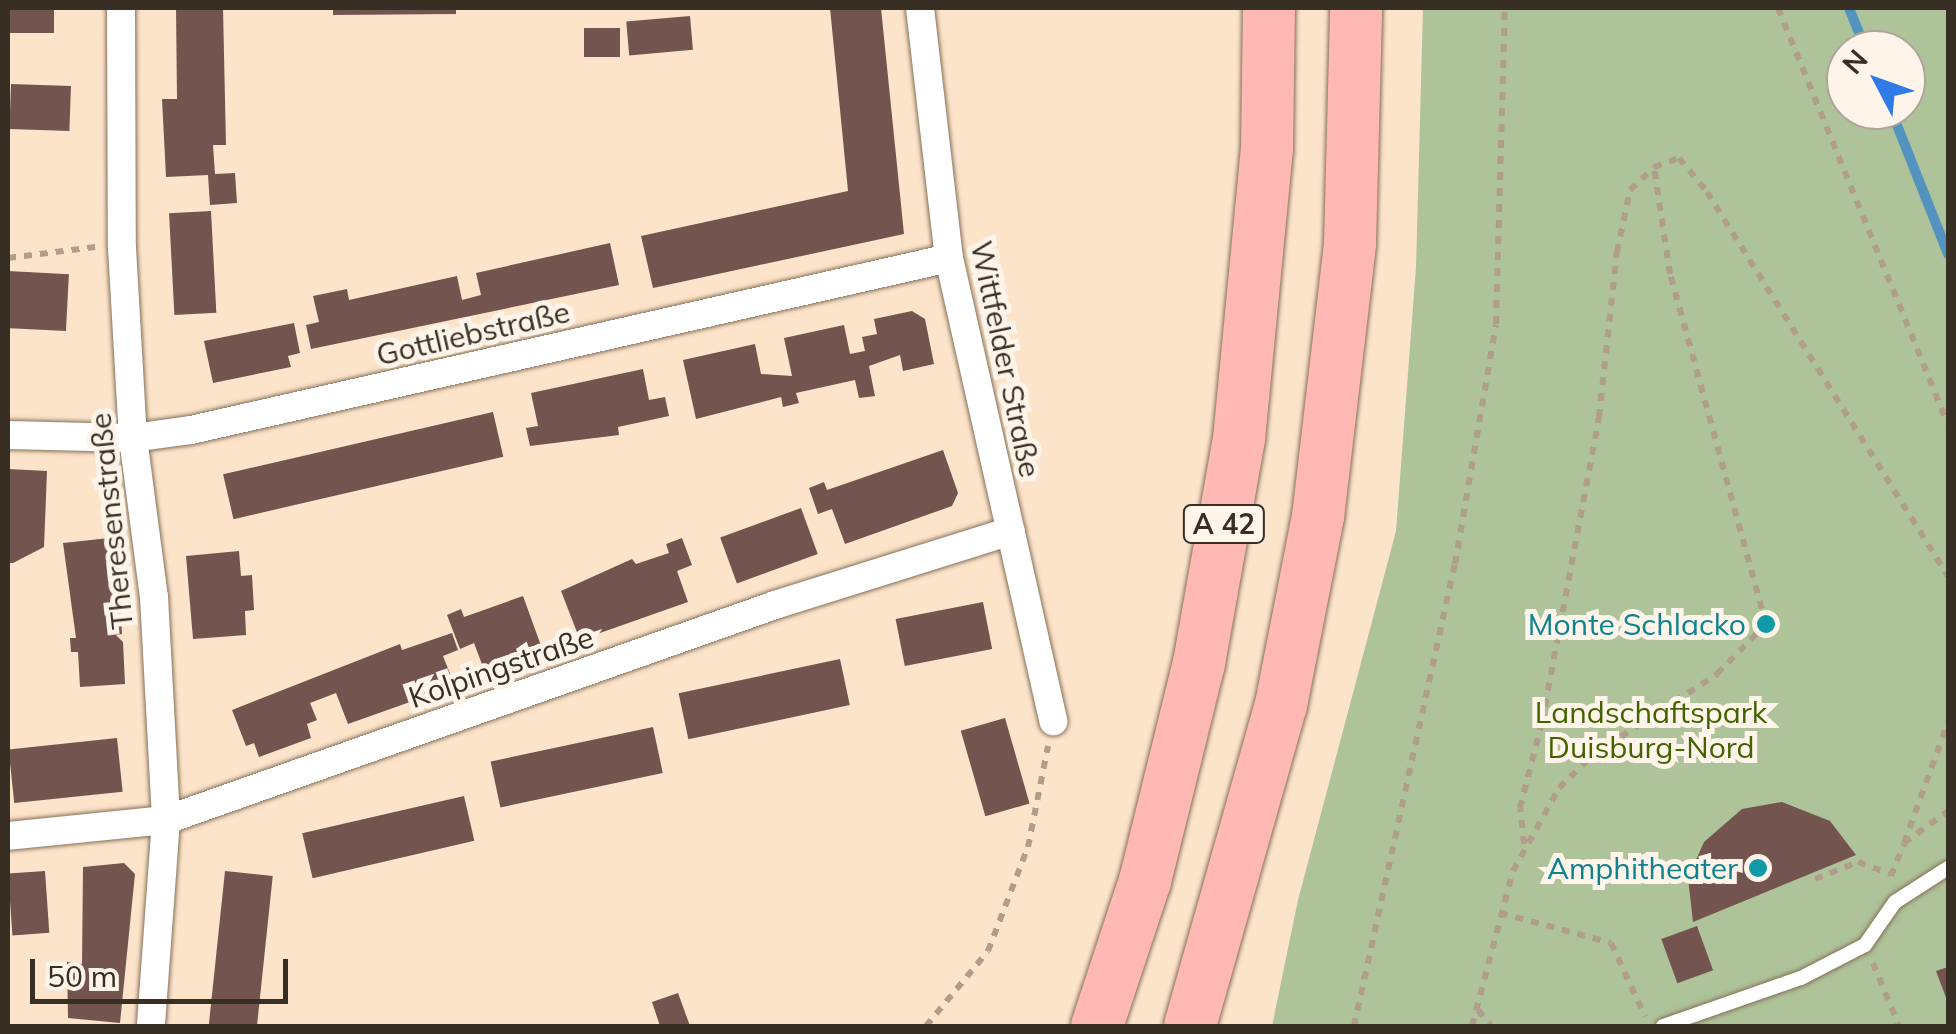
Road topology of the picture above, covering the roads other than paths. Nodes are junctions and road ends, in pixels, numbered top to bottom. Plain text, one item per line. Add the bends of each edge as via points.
1 (121, 8) edge
2 (920, 8) edge
3 (1268, 8) edge
4 (1356, 8) edge
5 (949, 258) junction
6 (8, 435) edge
7 (133, 438) junction
8 (1012, 532) junction
9 (1053, 720) road end
10 (166, 820) junction
11 (8, 836) edge
12 (1948, 868) edge
13 (1220, 932) junction
14 (151, 1026) edge
15 (1097, 1026) edge
16 (1190, 1026) edge
17 (1208, 1026) edge
18 (1663, 1026) edge

1 - 7 street, Theresenstraße via 122,248
2 - 5 street, Wittfelder Straße
3 - 15 highway, A 42 via 1267,150 1239,439 1194,682 1145,881
4 - 13 highway, A 42 via 1350,243 1318,517 1281,705
5 - 7 street, Gottliebstraße
5 - 8 street, Wittfelder Straße
6 - 7 street, Gottliebstraße
7 - 10 street, Theresenstraße via 154,597
8 - 9 street, Wittfelder Straße
8 - 10 street, Kolpingstraße via 775,604
10 - 11 street, Kolpingstraße
10 - 14 street, Theresenstraße
12 - 18 lane via 1895,902 1864,946 1801,978
13 - 16 highway, A 42
13 - 17 highway

